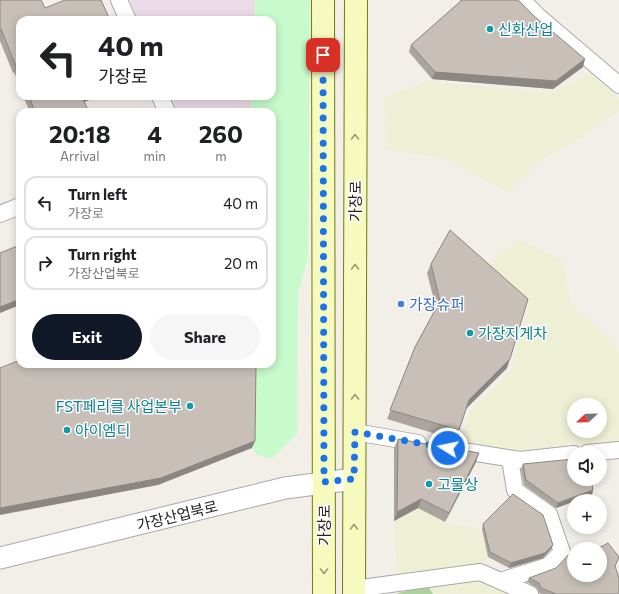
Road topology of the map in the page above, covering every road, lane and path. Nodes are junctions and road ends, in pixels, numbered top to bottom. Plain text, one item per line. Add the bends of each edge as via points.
1 (119, 0) edge
2 (323, 0) edge
3 (356, 0) edge
4 (522, 0) edge
5 (126, 16) edge
6 (619, 85) edge
7 (16, 208) edge
8 (0, 214) edge
9 (355, 432) junction
10 (619, 450) edge
11 (607, 451) edge
12 (567, 455) edge
13 (510, 459) junction
14 (354, 479) junction
15 (324, 482) junction
16 (0, 558) edge
17 (500, 581) junction
18 (354, 592) edge
19 (324, 594) edge
20 (530, 594) edge

1 - 5 street
2 - 15 main road, 가장로
9 -> 3 main road, 가장로
4 - 6 street
7 - 8 street
9 - 13 street
9 - 14 main road, 가장로
10 - 11 street
12 - 13 street
13 - 17 street via 515,490 549,514 562,552 548,566
14 - 15 street, 가장산업북로
18 -> 14 main road, 가장로
15 - 16 street, 가장산업북로 via 286,488
15 -> 19 main road, 가장로
17 - 18 street via 480,572
17 - 20 street

